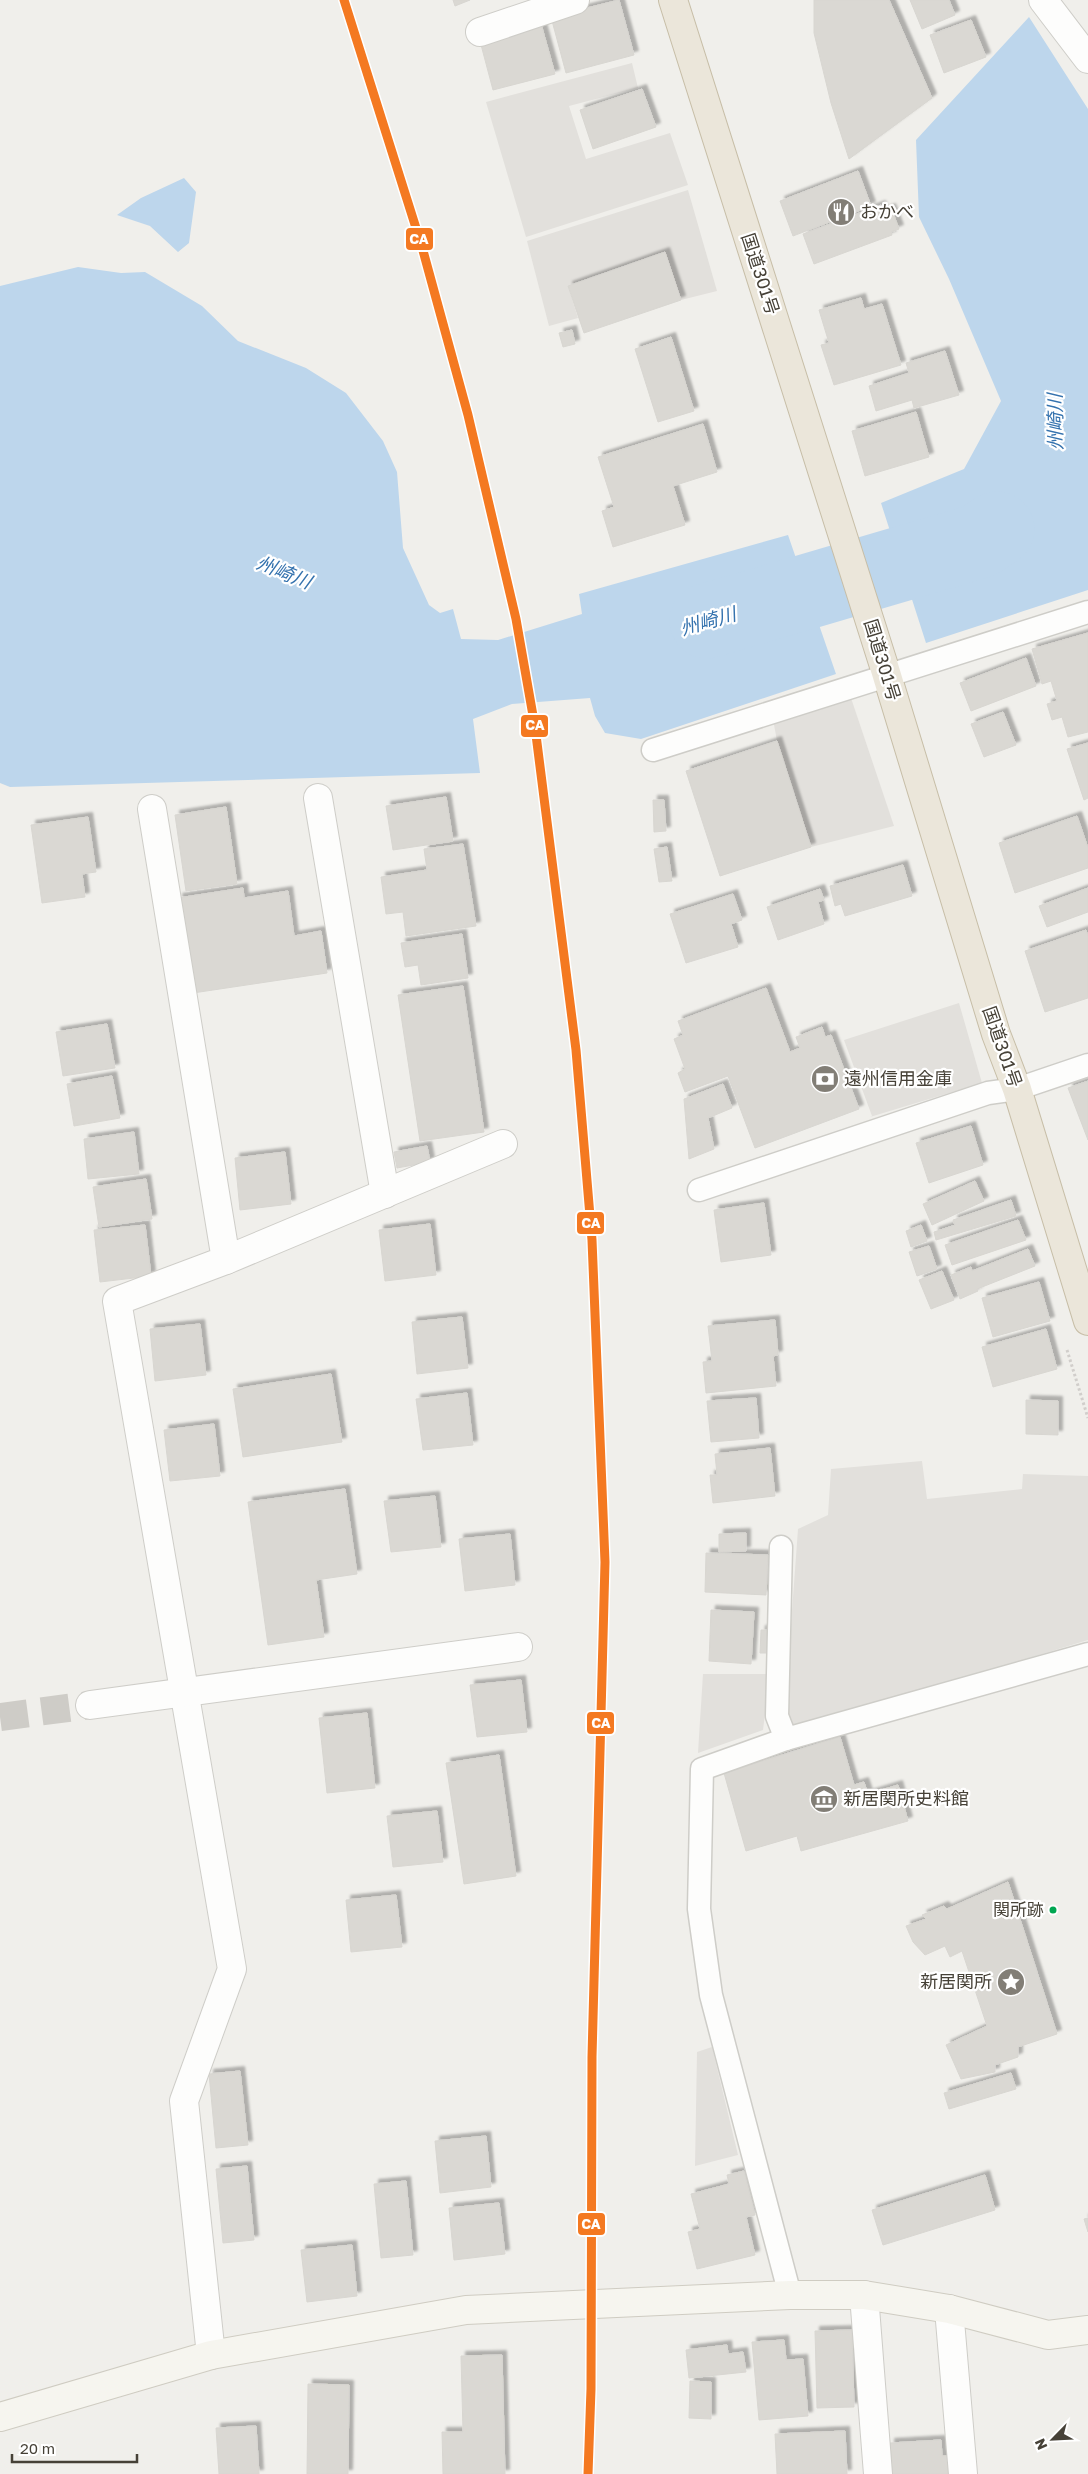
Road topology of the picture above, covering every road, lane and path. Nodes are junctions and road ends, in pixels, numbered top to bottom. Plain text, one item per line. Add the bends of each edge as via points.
1 (575, 0) edge
2 (673, 0) edge
3 (1045, 1) edge
4 (480, 32) dead end
5 (1088, 59) edge
6 (1088, 612) edge
7 (886, 671) junction
8 (653, 750) dead end
9 (318, 798) dead end
10 (152, 809) dead end
11 (1088, 1065) edge
12 (1016, 1089) junction
13 (503, 1144) dead end
14 (699, 1190) dead end
15 (385, 1194) junction
16 (226, 1260) junction
17 (1088, 1321) edge
18 (782, 1547) dead end
19 (518, 1647) dead end
20 (1088, 1654) edge
21 (186, 1694) junction
22 (90, 1705) tunnel mouth
23 (786, 1739) junction
24 (790, 2295) junction
25 (864, 2295) junction
26 (949, 2309) junction
27 (1088, 2330) edge
28 (211, 2355) junction
29 (0, 2417) edge
30 (878, 2474) edge
31 (963, 2474) edge

1 - 4 street
2 - 7 highway, 国道301号
3 - 5 street
6 - 7 lane
7 - 8 lane
7 - 12 highway, 国道301号 via 996,1034
9 - 15 street
10 - 16 street
11 - 12 lane
12 - 14 lane via 988,1093
12 - 17 highway, 国道301号
13 - 15 street
15 - 16 street
16 - 21 street via 117,1301
18 - 23 lane via 777,1716
19 - 21 street
20 - 23 lane
21 - 22 street
21 - 28 street via 232,1969 184,2101
23 - 24 lane via 702,1769 699,1909 711,1995
24 - 25 street
24 - 28 street via 466,2310
25 - 26 street
25 - 30 street
26 - 27 street via 1048,2335
26 - 31 street
28 - 29 street

